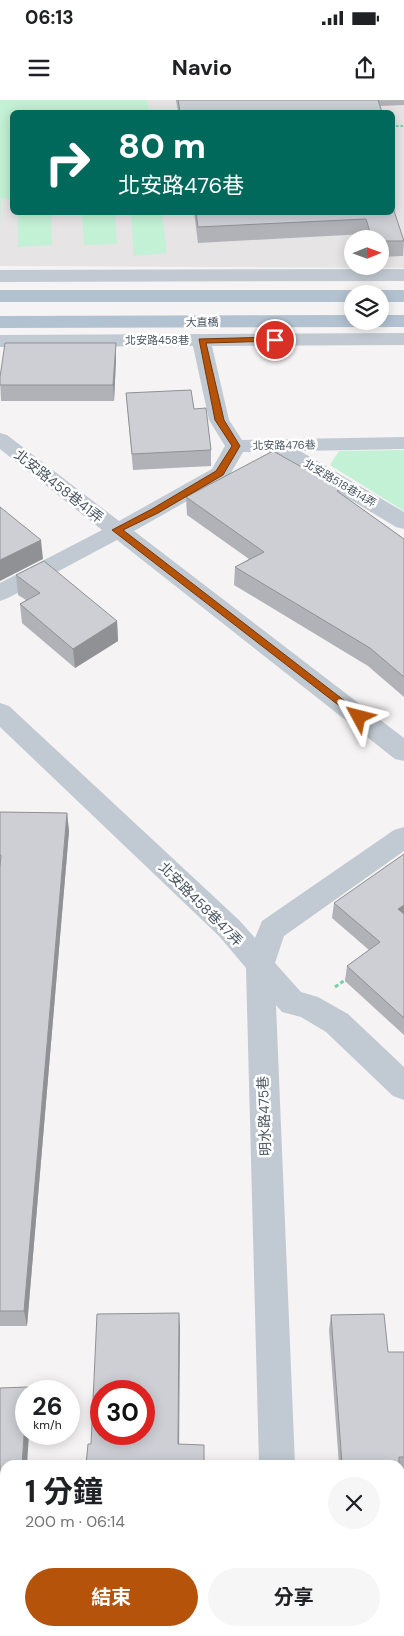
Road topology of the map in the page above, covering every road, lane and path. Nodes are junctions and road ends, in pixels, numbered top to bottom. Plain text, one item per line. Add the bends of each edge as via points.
1 (396, 126) dead end
2 (404, 126) edge
3 (0, 276) edge
4 (404, 276) edge
5 (0, 296) edge
6 (344, 296) edge
7 (389, 296) edge
8 (404, 296) edge
9 (404, 321) edge
10 (0, 322) edge
11 (404, 339) edge
12 (201, 340) junction
13 (0, 341) edge
14 (0, 439) edge
15 (404, 443) edge
16 (275, 445) junction
17 (236, 446) junction
18 (404, 522) edge
19 (116, 530) junction
20 (0, 593) edge
21 (0, 712) edge
22 (404, 752) edge
23 (404, 837) edge
24 (260, 965) junction
25 (356, 972) edge
26 (308, 1006) junction
27 (404, 1087) edge
28 (277, 1460) edge

1 - 2 path
3 - 4 street
5 - 6 main road, 大直橋
7 - 8 main road
9 - 10 main road, 大直橋
11 - 12 street, 北安路458巷
12 - 13 street, 北安路458巷
12 - 17 street via 219,420
14 - 19 street, 北安路458巷41弄
15 - 16 street, 北安路476巷
16 - 17 street, 北安路476巷
16 - 18 street, 北安路518巷14弄
17 - 19 street, 北安路476巷 via 220,473
19 - 20 street, 北安路476巷
19 - 22 street, 北安路458巷41弄
21 - 24 street, 北安路458巷47弄 via 229,928
23 - 24 street, 明水路475巷 via 272,929
24 - 26 street, 北安路458巷47弄 via 292,1003
24 - 28 street, 明水路475巷
25 - 26 path
26 - 27 street, 北安路458巷47弄 via 337,1024

